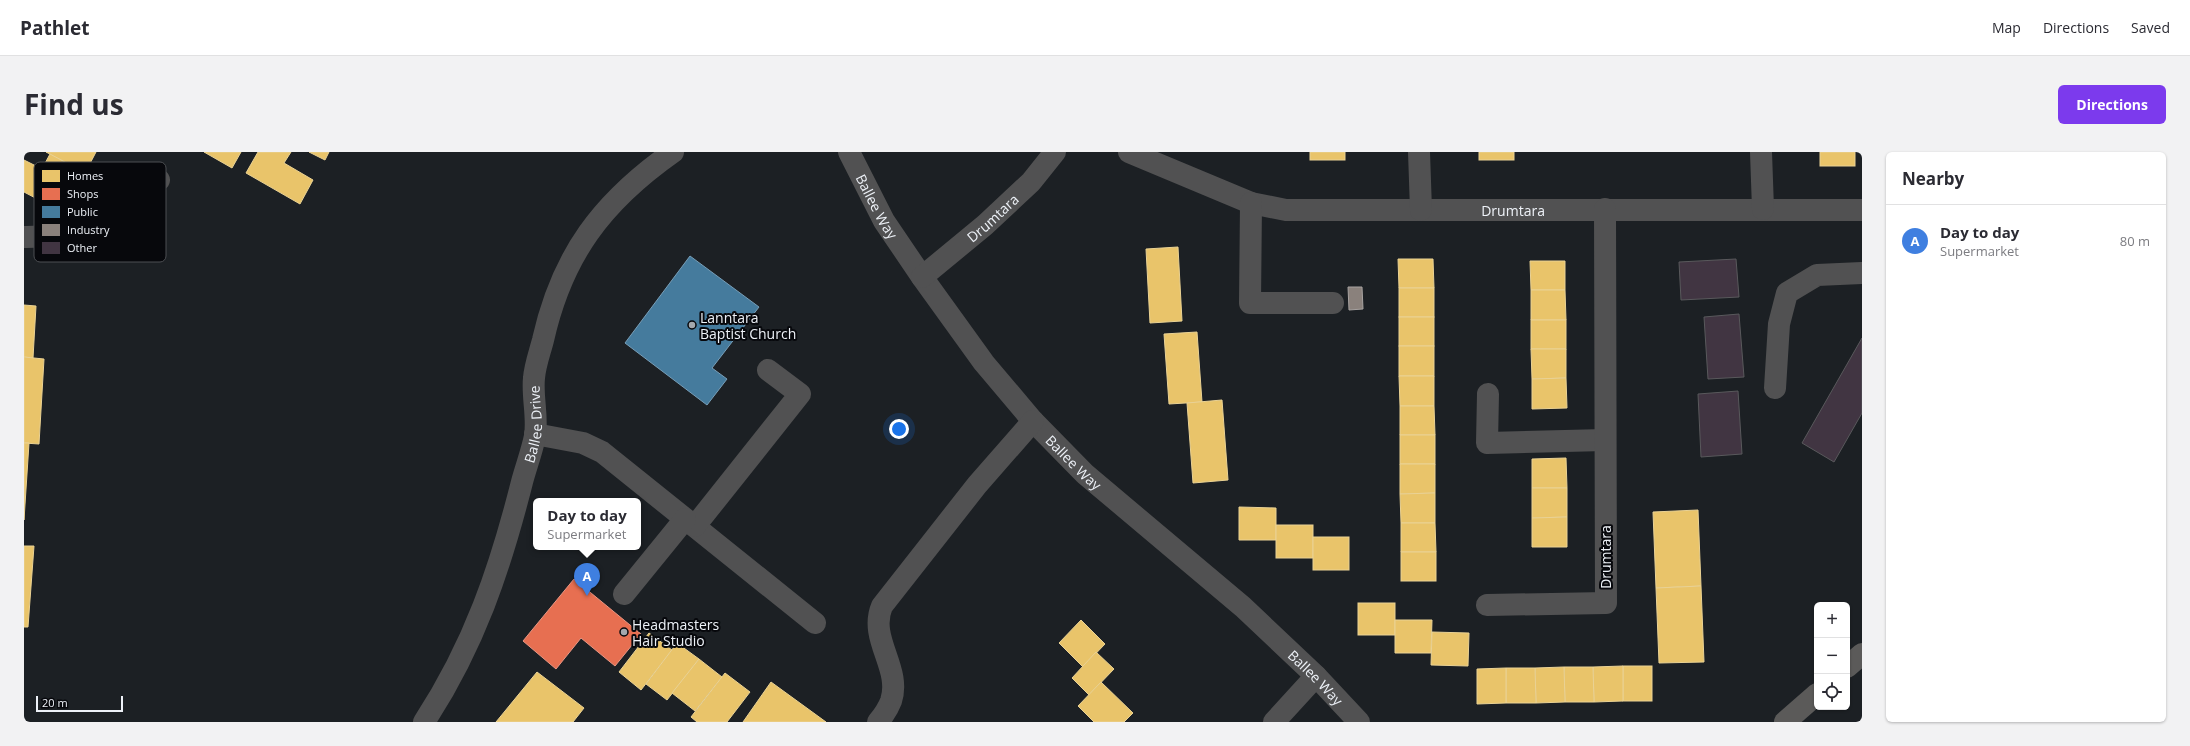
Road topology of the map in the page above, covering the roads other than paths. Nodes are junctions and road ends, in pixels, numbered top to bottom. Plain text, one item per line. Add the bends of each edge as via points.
1 (673, 152) edge
2 (848, 152) edge
3 (1055, 152) edge
4 (1129, 152) edge
5 (1419, 152) edge
6 (1761, 152) edge
7 (1251, 203) junction
8 (1605, 209) junction
9 (1763, 209) junction
10 (1421, 210) junction
11 (1862, 210) edge
12 (34, 236) edge
13 (24, 237) edge
14 (1862, 274) edge
15 (922, 277) junction
16 (1333, 302) dead end
17 (768, 370) dead end
18 (1775, 388) dead end
19 (1488, 394) dead end
20 (1033, 421) junction
21 (535, 434) junction
22 (1605, 440) junction
23 (690, 522) junction
24 (624, 594) dead end
25 (1487, 605) dead end
26 (815, 623) dead end
27 (1862, 654) edge
28 (1850, 664) edge
29 (1316, 676) junction
30 (1814, 697) edge
31 (424, 722) edge
32 (878, 722) edge
33 (1274, 722) edge
34 (1359, 722) edge
35 (1785, 722) edge

1 - 21 street, Ballee Drive via 634,182 607,210 587,233 564,272 548,318 534,378
2 - 15 street, Ballee Way via 884,222
3 - 15 street, Drumtara via 1031,182 985,225
4 - 7 street, Drumtara
5 - 10 street
6 - 9 street
7 - 10 street, Drumtara via 1286,210
7 - 16 street via 1250,303
8 - 9 street, Drumtara
8 - 10 street, Drumtara
8 - 22 street, Drumtara
9 - 11 street, Drumtara
12 - 13 street
14 - 18 street via 1817,275 1787,293 1779,324
15 - 20 street, Ballee Way via 984,362
17 - 23 street via 800,394
19 - 22 street via 1487,443
20 - 29 street, Ballee Way via 1086,474 1242,607
20 - 32 street via 977,485 882,606 877,629 893,684 890,703
21 - 23 street via 583,443 602,452
21 - 31 street, Ballee Drive via 509,533 480,619 459,663
22 - 25 street, Drumtara via 1606,603
23 - 24 street
23 - 26 street
27 - 28 main road
29 - 33 street
29 - 34 street, Ballee Way
30 - 35 main road

